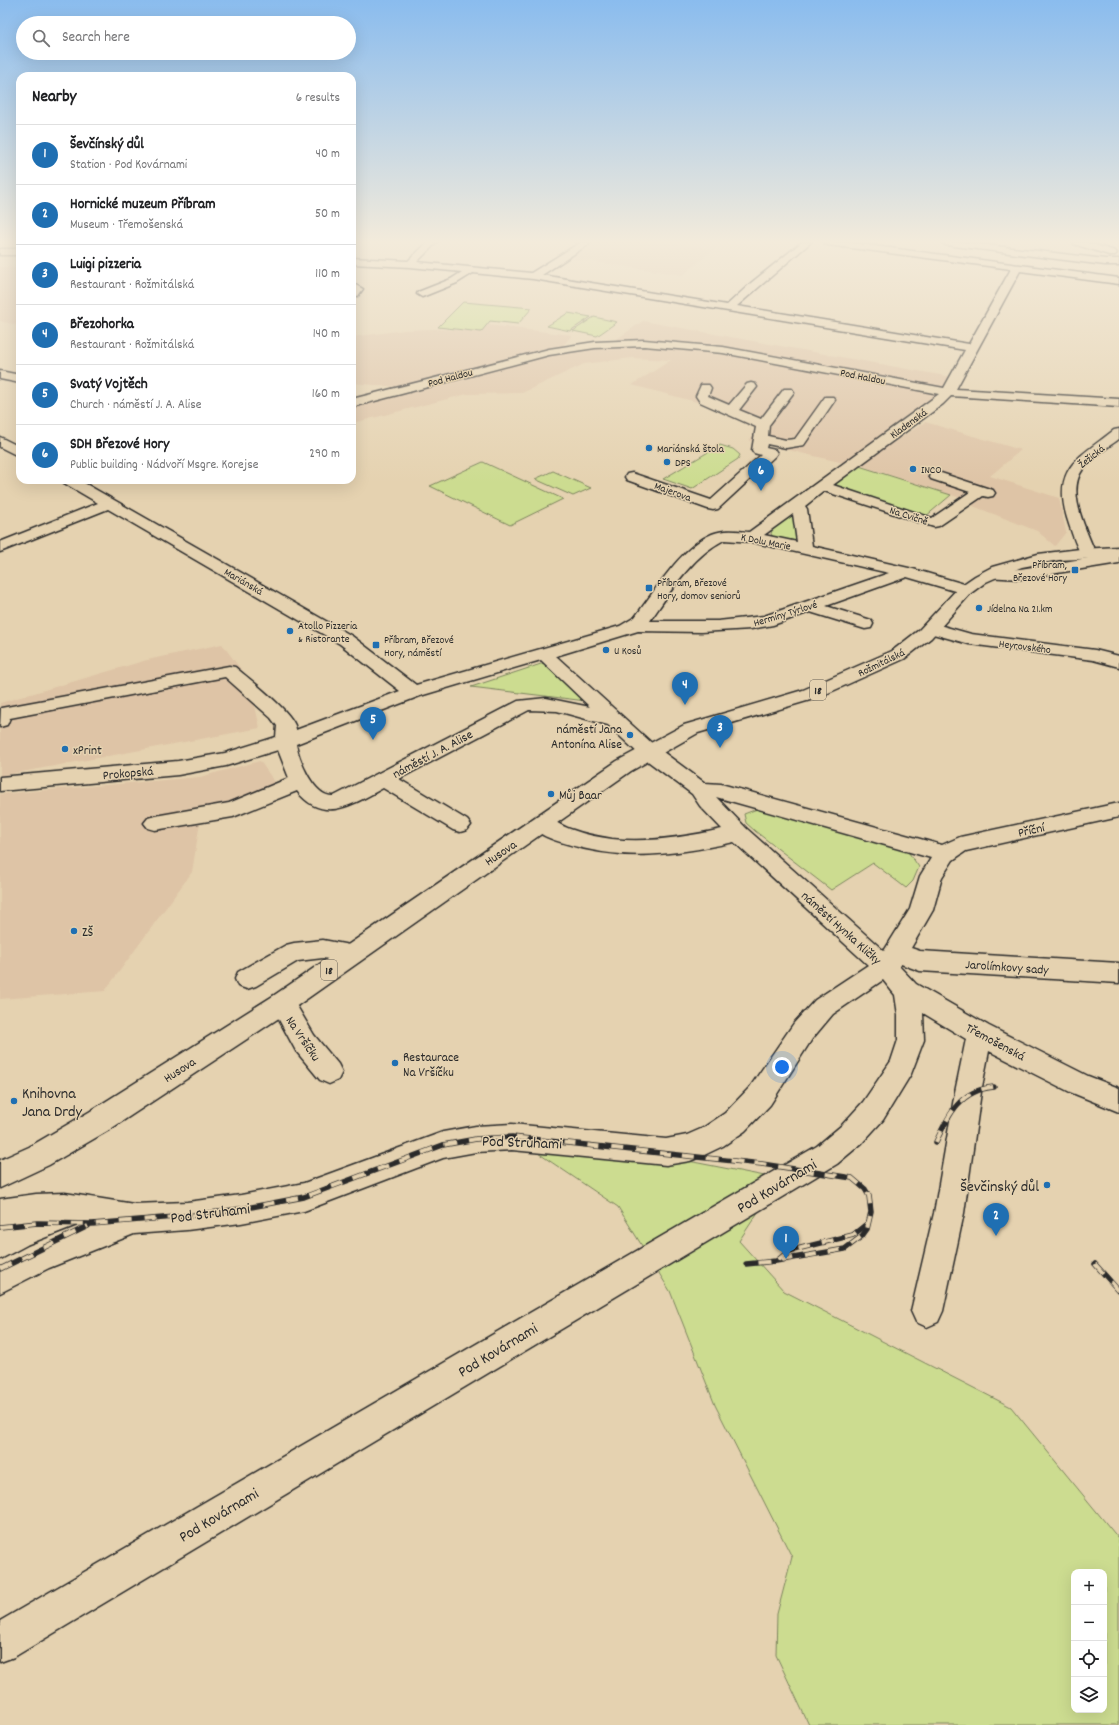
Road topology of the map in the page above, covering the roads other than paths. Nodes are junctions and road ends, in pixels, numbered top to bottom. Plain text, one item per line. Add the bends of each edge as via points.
1 (817, 322) edge
2 (985, 322) edge
3 (971, 348) junction
4 (0, 375) edge
5 (16, 378) edge
6 (751, 387) dead end
7 (705, 388) dead end
8 (788, 392) dead end
9 (948, 392) junction
10 (829, 400) dead end
11 (356, 402) edge
12 (1119, 402) edge
13 (731, 411) junction
14 (763, 425) junction
15 (1119, 433) edge
16 (761, 439) junction
17 (0, 441) edge
18 (16, 451) edge
19 (936, 476) dead end
20 (632, 477) dead end
21 (75, 484) edge
22 (822, 486) junction
23 (110, 503) junction
24 (796, 506) junction
25 (720, 520) junction
26 (752, 537) junction
27 (0, 547) edge
28 (805, 549) junction
29 (1087, 552) junction
30 (1119, 552) edge
31 (1119, 558) edge
32 (907, 572) junction
33 (992, 574) junction
34 (965, 589) junction
35 (809, 606) junction
36 (865, 624) dead end
37 (635, 626) junction
38 (932, 628) junction
39 (544, 654) junction
40 (1119, 662) edge
41 (413, 692) junction
42 (613, 720) junction
43 (0, 721) edge
44 (286, 741) junction
45 (648, 751) junction
46 (383, 779) junction
47 (301, 781) junction
48 (0, 784) edge
49 (700, 789) junction
50 (1118, 808) edge
51 (155, 823) dead end
52 (542, 824) junction
53 (460, 825) dead end
54 (738, 833) junction
55 (944, 854) junction
56 (352, 954) junction
57 (890, 959) junction
58 (1119, 973) edge
59 (247, 979) dead end
60 (907, 991) junction
61 (282, 1003) junction
62 (980, 1034) junction
63 (329, 1072) dead end
64 (1119, 1100) edge
65 (0, 1174) edge
66 (0, 1213) edge
67 (134, 1220) junction
68 (0, 1278) edge
69 (927, 1311) dead end
70 (0, 1643) edge

1 - 3 street
2 - 3 street, Kladenská
3 - 9 street, Kladenská
4 - 5 street
6 - 13 street
7 - 13 street via 702,396 704,399
8 - 14 street
9 - 11 street, Pod Haldou via 723,350 678,344 624,343 549,352
9 - 12 street, Pod Haldou
9 - 22 street, Kladenská
10 - 16 street via 799,442 786,444
13 - 14 street
14 - 16 street
15 - 29 street, Žežická via 1076,466 1069,484 1069,498
16 - 25 street via 759,450 770,453
17 - 18 street
19 - 22 street, Na Cvičně via 985,492 934,523
20 - 25 street, Majerova
21 - 23 street, Mariánská
22 - 24 street, Kladenská
23 - 27 street
23 - 41 street, Mariánská via 346,640
24 - 26 street, Kladenská
24 - 28 street via 800,509
25 - 26 street, K Dolu Marie
25 - 37 street, K Dolu Marie via 719,536 684,564
26 - 28 street, K Dolu Marie
28 - 32 street, K Dolu Marie
29 - 30 street, Rožmitálská / 18
29 - 33 street, Rožmitálská / 18 via 1029,561
31 - 33 street via 1020,574
32 - 34 street, K Dolu Marie
32 - 35 street, Hermíny Týrlové
33 - 34 street, Rožmitálská / 18
34 - 38 street, Rožmitálská / 18
35 - 36 street
35 - 37 street, Hermíny Týrlové via 767,621 746,625
37 - 39 street
38 - 40 street, Heyrovského via 969,639 1095,655
38 - 45 street, Rožmitálská / 18 via 898,655 810,694 691,729
39 - 41 street
39 - 42 street, náměstí J. A. Alise
41 - 44 street
42 - 45 street, náměstí J. A. Alise
42 - 46 street, náměstí J. A. Alise via 552,704 536,703 525,706
43 - 44 street, náměstí J. A. Alise via 1,714 229,671 278,714 287,726
44 - 47 street, náměstí J. A. Alise via 289,756
44 - 48 street, Prokopská via 196,766
45 - 49 street, náměstí Hynka Kličky
45 - 52 street, Husova / 18
46 - 47 street, náměstí J. A. Alise via 341,800 329,803 312,795
46 - 53 street
47 - 51 street via 232,810
49 - 54 street, náměstí Hynka Kličky via 707,801
49 - 55 street via 721,791
50 - 55 street, Příční via 960,845
52 - 54 street via 578,841 613,847 696,842
52 - 56 street, Husova / 18
54 - 57 street, náměstí Hynka Kličky
55 - 57 street, náměstí Hynka Kličky via 931,876 921,910
56 - 59 street via 323,949 294,952
56 - 61 street, Husova / 18
57 - 58 street, Jarolímkovy sady
57 - 60 street, Třemošenská
57 - 67 street, Pod Struhami via 824,1007 803,1031 760,1096 735,1122 690,1148 666,1152 512,1137 476,1139 443,1145 304,1196 242,1209
60 - 62 street, Třemošenská
60 - 70 street, Pod Kovárnami via 911,1015 911,1040 902,1066 873,1111 852,1134 827,1155
61 - 63 street, Na Vršíčku via 305,1043
61 - 65 street, Husova / 18 via 99,1121 38,1156
62 - 64 street, Třemošenská via 1079,1084
62 - 69 street via 949,1213
66 - 67 street, Pod Struhami via 65,1207
67 - 68 street via 39,1257

